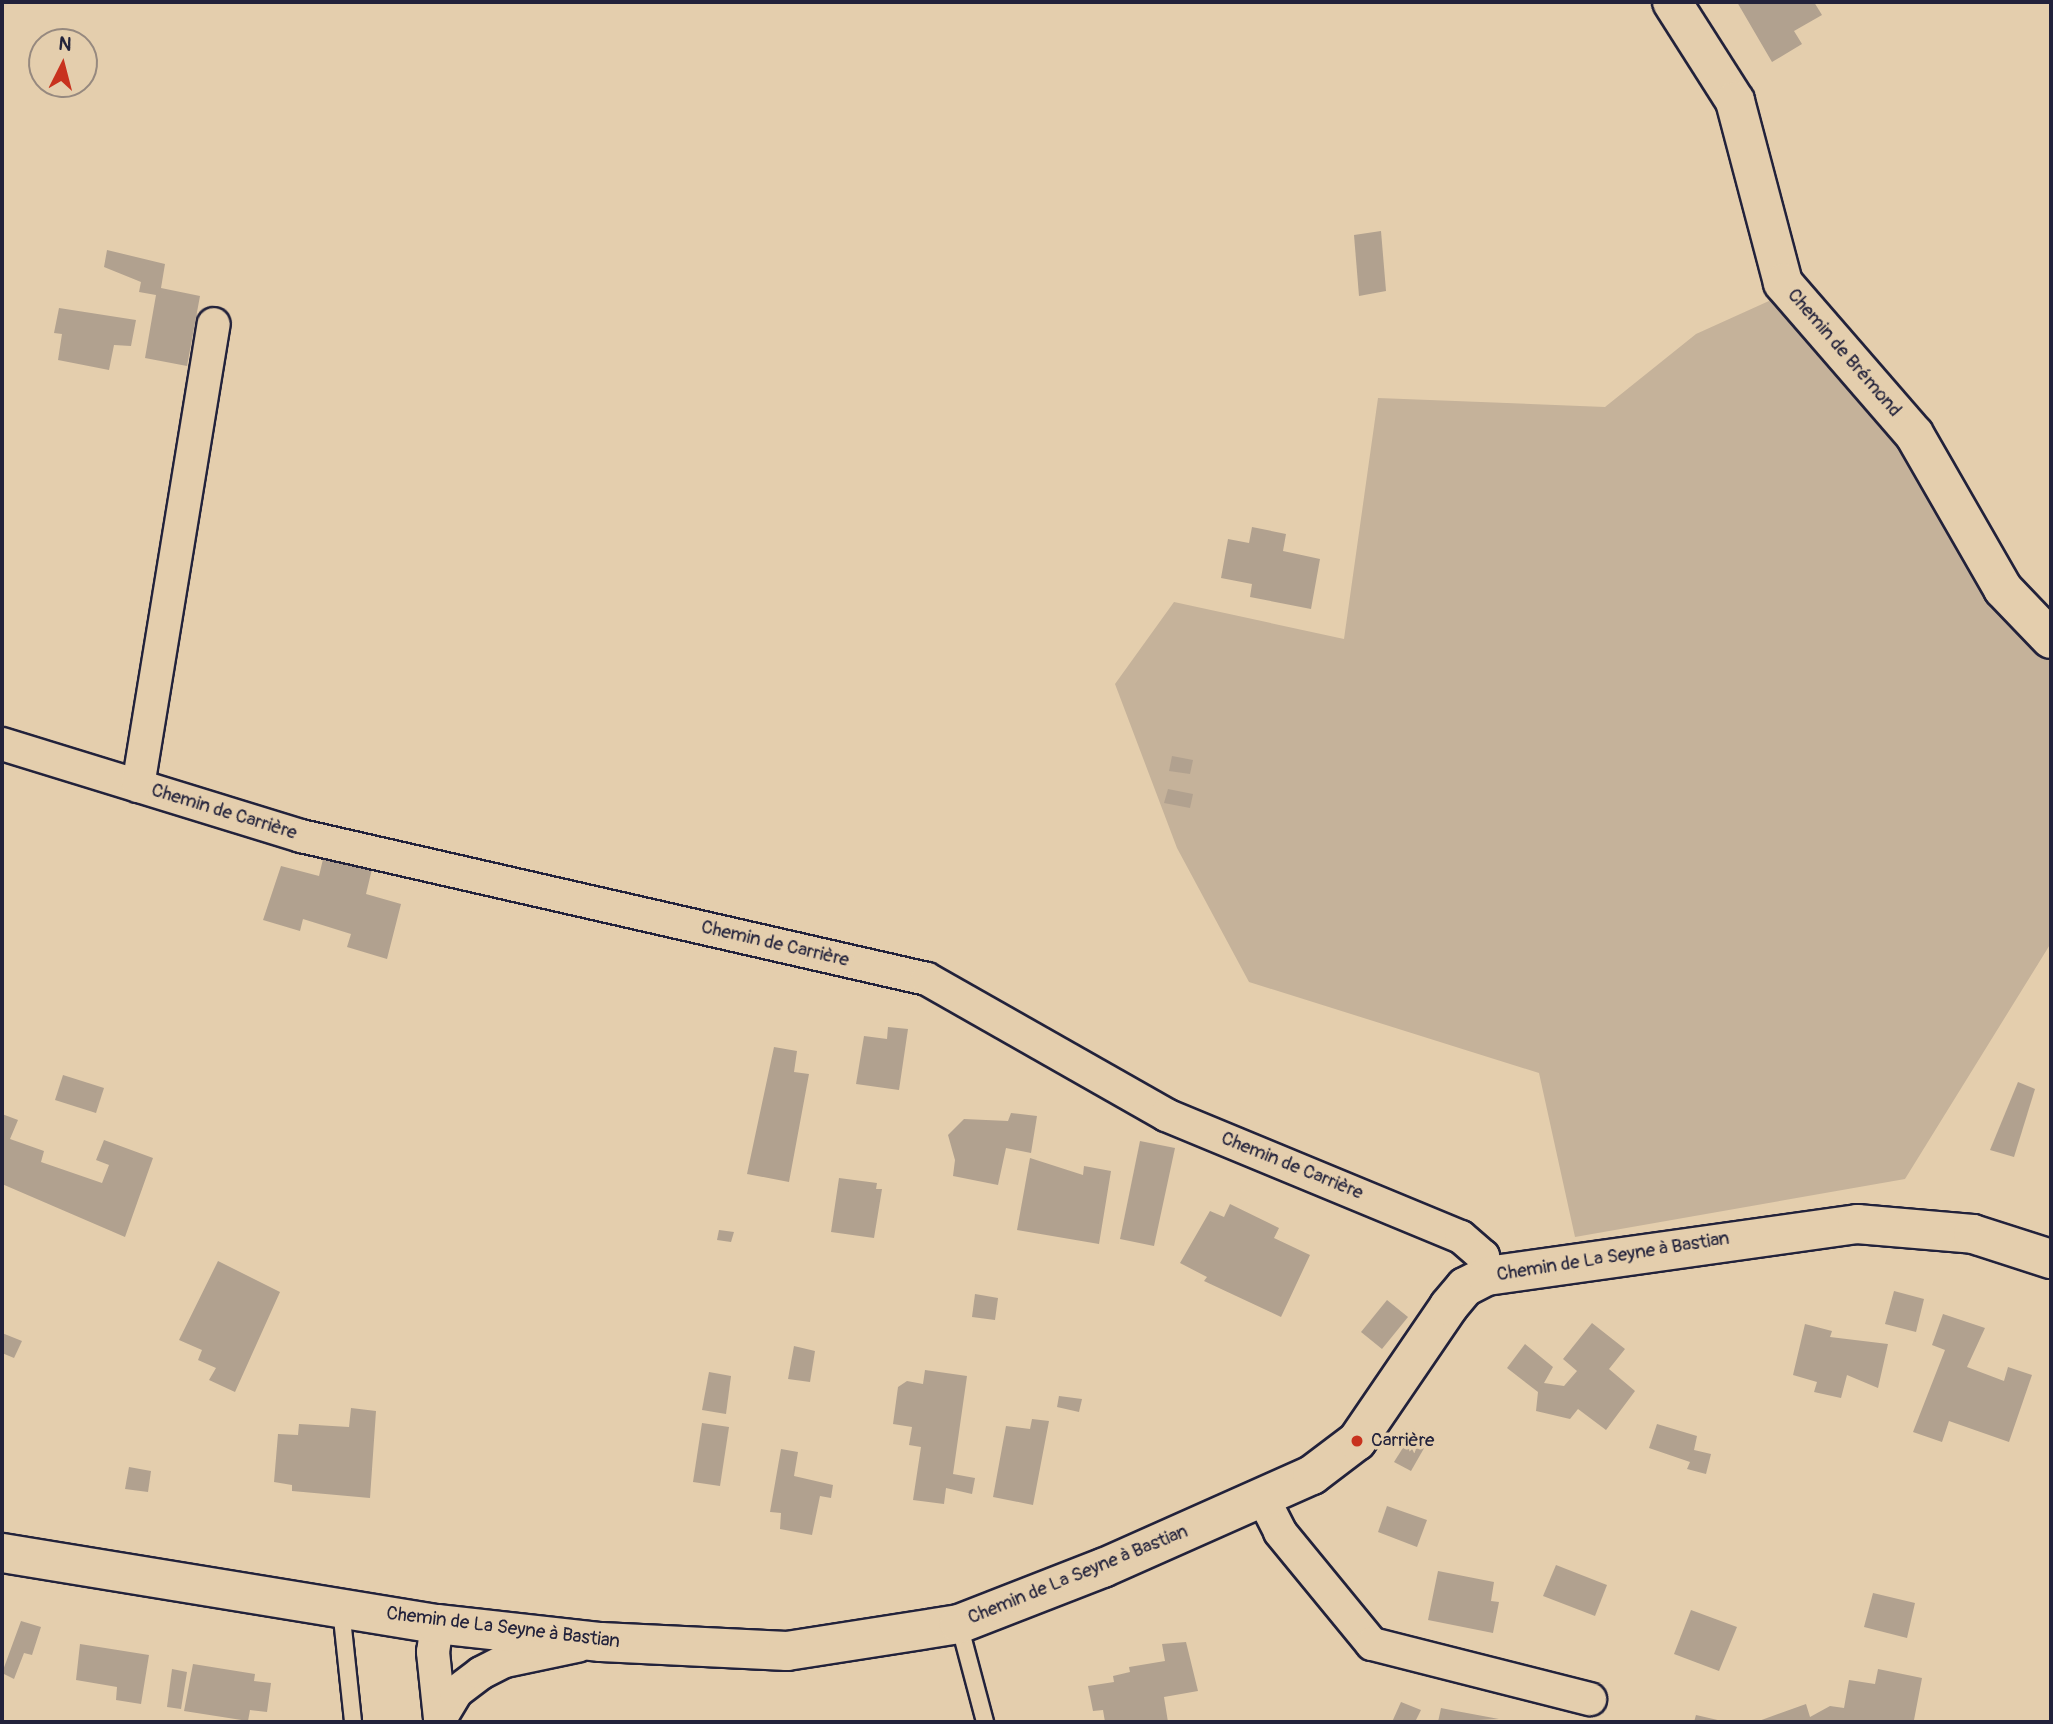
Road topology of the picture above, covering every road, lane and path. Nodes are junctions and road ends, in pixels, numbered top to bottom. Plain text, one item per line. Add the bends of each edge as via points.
1 (1672, 2) edge
2 (214, 324) dead end
3 (2051, 639) edge
4 (2, 744) edge
5 (138, 786) junction
6 (2051, 1259) edge
7 (1488, 1276) junction
8 (1263, 1498) junction
9 (2, 1553) edge
10 (340, 1606) junction
11 (437, 1624) junction
12 (959, 1624) junction
13 (601, 1642) junction
14 (1590, 1699) dead end
15 (440, 1721) edge
16 (353, 1722) edge
17 (985, 1722) edge

1 - 3 street, Chemin de Brémond via 1735,101 1783,283 1914,434 2003,589
2 - 5 street
4 - 5 street, Chemin de Carrière
5 - 7 street, Chemin de Carrière via 301,836 927,979 1166,1115 1461,1237 1483,1256
6 - 7 street, Chemin de La Seyne à Bastian via 1973,1234 1857,1224
7 - 8 street, Chemin de La Seyne à Bastian via 1465,1287 1449,1306 1357,1441 1312,1475
8 - 12 street, Chemin de La Seyne à Bastian
8 - 14 street via 1280,1532 1372,1644
9 - 10 street, Chemin de La Seyne à Bastian
10 - 11 street, Chemin de La Seyne à Bastian
10 - 16 lane
11 - 13 street, Chemin de La Seyne à Bastian
11 - 15 street via 433,1653
12 - 13 street, Chemin de La Seyne à Bastian via 787,1651
12 - 17 lane
13 - 15 street via 505,1661 456,1692

